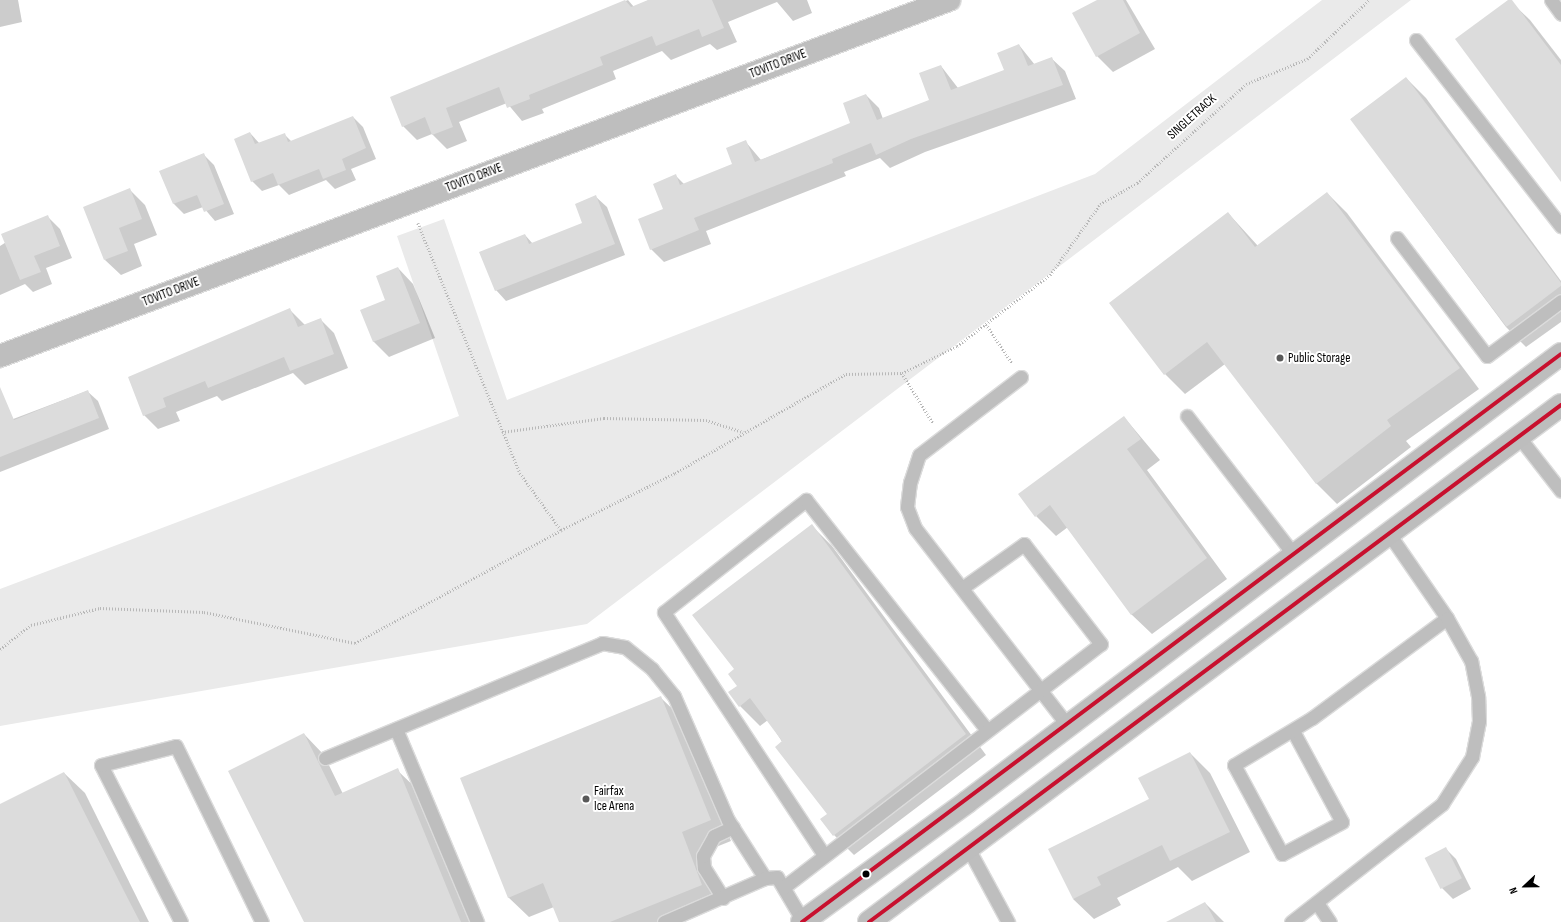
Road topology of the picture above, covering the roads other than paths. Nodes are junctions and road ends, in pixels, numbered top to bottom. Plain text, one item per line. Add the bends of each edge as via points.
1 (948, 0) edge
2 (1551, 0) edge
3 (1561, 14) edge
4 (1416, 40) dead end
5 (1561, 226) edge
6 (1397, 238) dead end
7 (1561, 301) edge
8 (1561, 354) edge
9 (0, 356) edge
10 (1021, 377) road end
11 (1561, 405) edge
12 (1187, 416) dead end
13 (1519, 437) junction
14 (1561, 491) edge
15 (1389, 534) junction
16 (1294, 555) junction
17 (962, 588) junction
18 (1447, 618) junction
19 (1040, 690) junction
20 (1067, 725) junction
21 (396, 729) junction
22 (987, 730) junction
23 (1293, 731) junction
24 (325, 758) dead end
25 (733, 827) junction
26 (968, 848) junction
27 (824, 856) junction
28 (765, 878) junction
29 (784, 886) junction
30 (724, 898) junction
31 (1317, 903) junction
32 (181, 922) edge
33 (262, 922) edge
34 (477, 922) edge
35 (664, 922) edge
36 (803, 922) edge
37 (869, 922) edge
38 (1008, 922) edge
39 (1291, 922) edge
40 (1330, 922) edge

1 - 9 street, TOVITO DRIVE
2 - 3 lane
4 - 5 lane
6 - 7 lane via 1487,356
8 - 16 main road
10 - 17 lane via 919,456 910,482 907,507 915,528
11 - 13 main road
12 - 16 lane
13 - 14 lane
13 - 15 main road
15 - 18 lane
15 - 26 main road
16 - 20 main road
17 - 19 lane
17 - 19 lane via 1024,544 1029,550 1100,644
18 - 23 lane
18 - 31 lane via 1470,661 1478,696 1479,722 1472,757 1442,804
19 - 20 lane
19 - 22 lane
20 - 36 main road
21 - 24 lane
21 - 25 lane via 602,643 625,647 652,669 674,696
21 - 34 lane
22 - 27 lane
22 - 27 lane via 806,500 664,612
23 - 23 lane via 1234,765 1282,854 1342,822
25 - 28 lane
25 - 30 lane via 714,836 703,856 704,868
26 - 37 main road
26 - 38 lane
27 - 29 lane
28 - 29 lane via 777,877
28 - 30 lane
29 - 36 lane
30 - 35 lane
31 - 39 lane
31 - 40 lane
32 - 33 lane via 102,765 176,746

